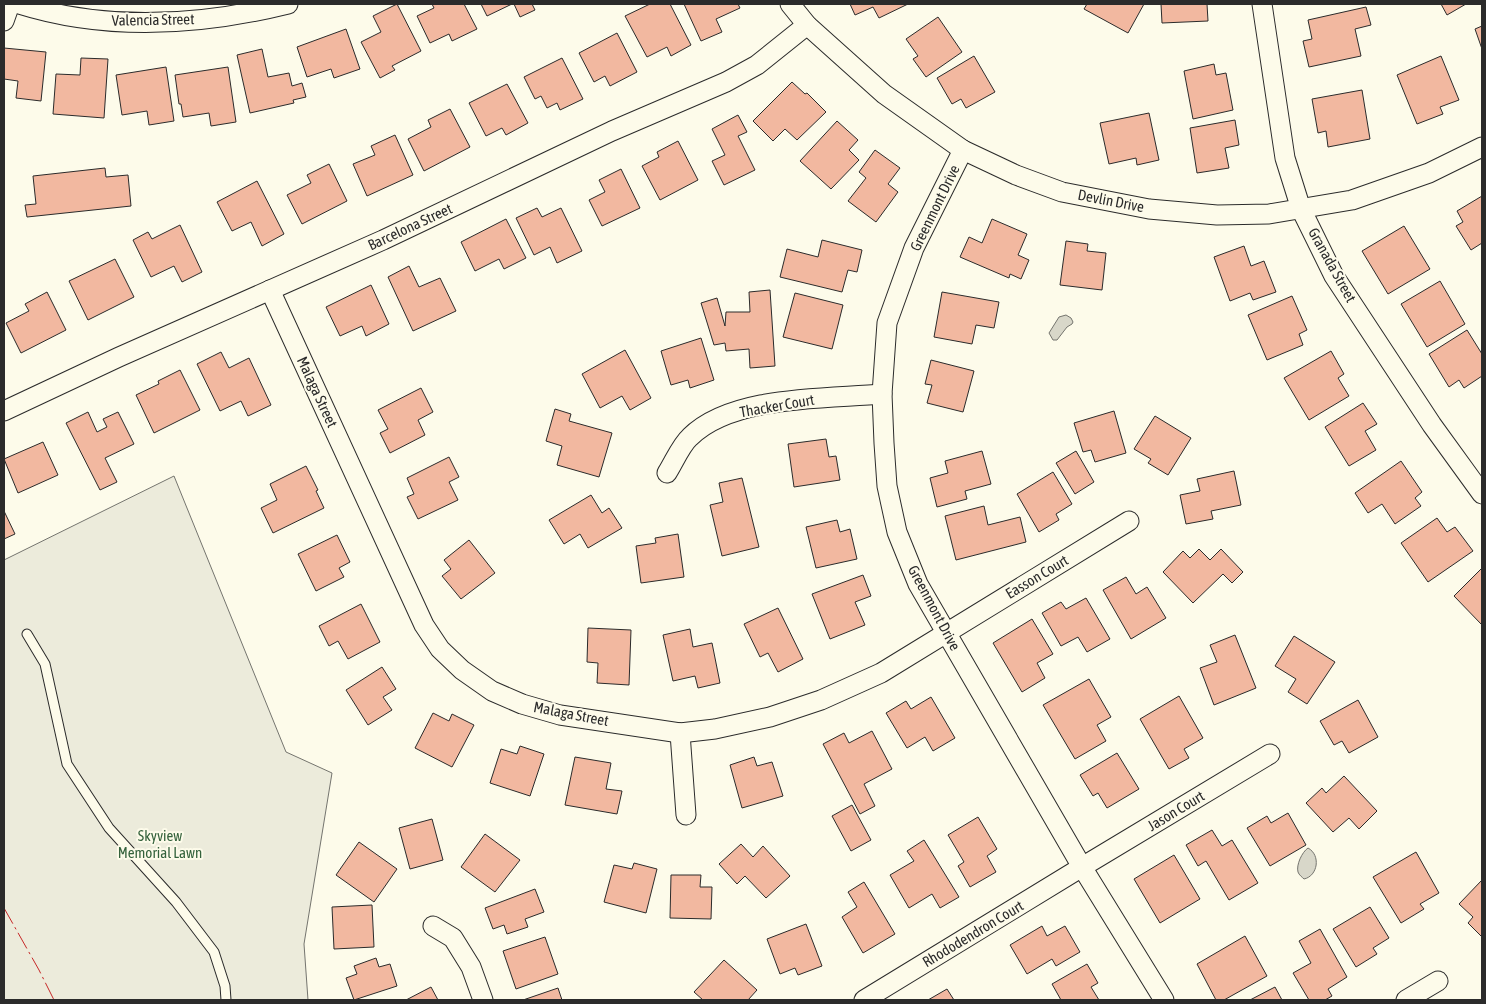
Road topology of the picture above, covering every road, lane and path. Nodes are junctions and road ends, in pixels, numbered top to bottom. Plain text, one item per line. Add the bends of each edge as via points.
1 (10, 4) edge
2 (19, 4) edge
3 (288, 4) edge
4 (790, 4) edge
5 (1262, 4) edge
6 (4, 21) edge
7 (807, 25) junction
8 (1482, 147) edge
9 (963, 150) junction
10 (1301, 209) junction
11 (270, 290) junction
12 (882, 394) junction
13 (4, 411) edge
14 (667, 473) dead end
15 (1482, 494) edge
16 (1129, 521) dead end
17 (946, 632) junction
18 (27, 634) dead end
19 (680, 733) junction
20 (1270, 754) dead end
21 (686, 816) dead end
22 (1082, 867) junction
23 (433, 926) dead end
24 (1438, 981) dead end
25 (226, 1000) edge
26 (483, 1000) edge
27 (864, 1000) edge
28 (1164, 1000) edge
29 (1406, 1000) edge

1 - 6 street
2 - 3 street, Valencia Street via 79,18 134,24 191,21
4 - 7 street, Devlin Drive
5 - 10 street, Granada Street via 1285,158
7 - 9 street, Devlin Drive via 884,94
7 - 11 street, Barcelona Street via 757,65 726,82 612,131
8 - 10 street, Devlin Drive via 1428,173 1352,200
9 - 10 street, Devlin Drive via 1062,192 1149,209 1217,215 1269,214
9 - 12 street, Greenmont Drive via 914,248 887,324
10 - 15 street, Granada Street via 1334,276 1432,425
11 - 13 street, Barcelona Street
11 - 19 street, Malaga Street via 424,624 440,649 462,670 492,691 522,704 560,715
12 - 14 street, Thacker Court via 800,399 745,409 710,421 689,438
12 - 17 street, Greenmont Drive via 887,486 897,532 918,584
16 - 17 street, Easson Court
17 - 19 street, Malaga Street via 881,673 821,700 770,717
17 - 22 street, Greenmont Drive
18 - 25 lane via 45,664 67,764 109,828 176,902 214,952
19 - 21 street
20 - 22 street, Jason Court
22 - 27 street, Rhododendron Court
22 - 28 street, Greenmont Drive
23 - 26 street via 453,938 470,967
24 - 29 street

